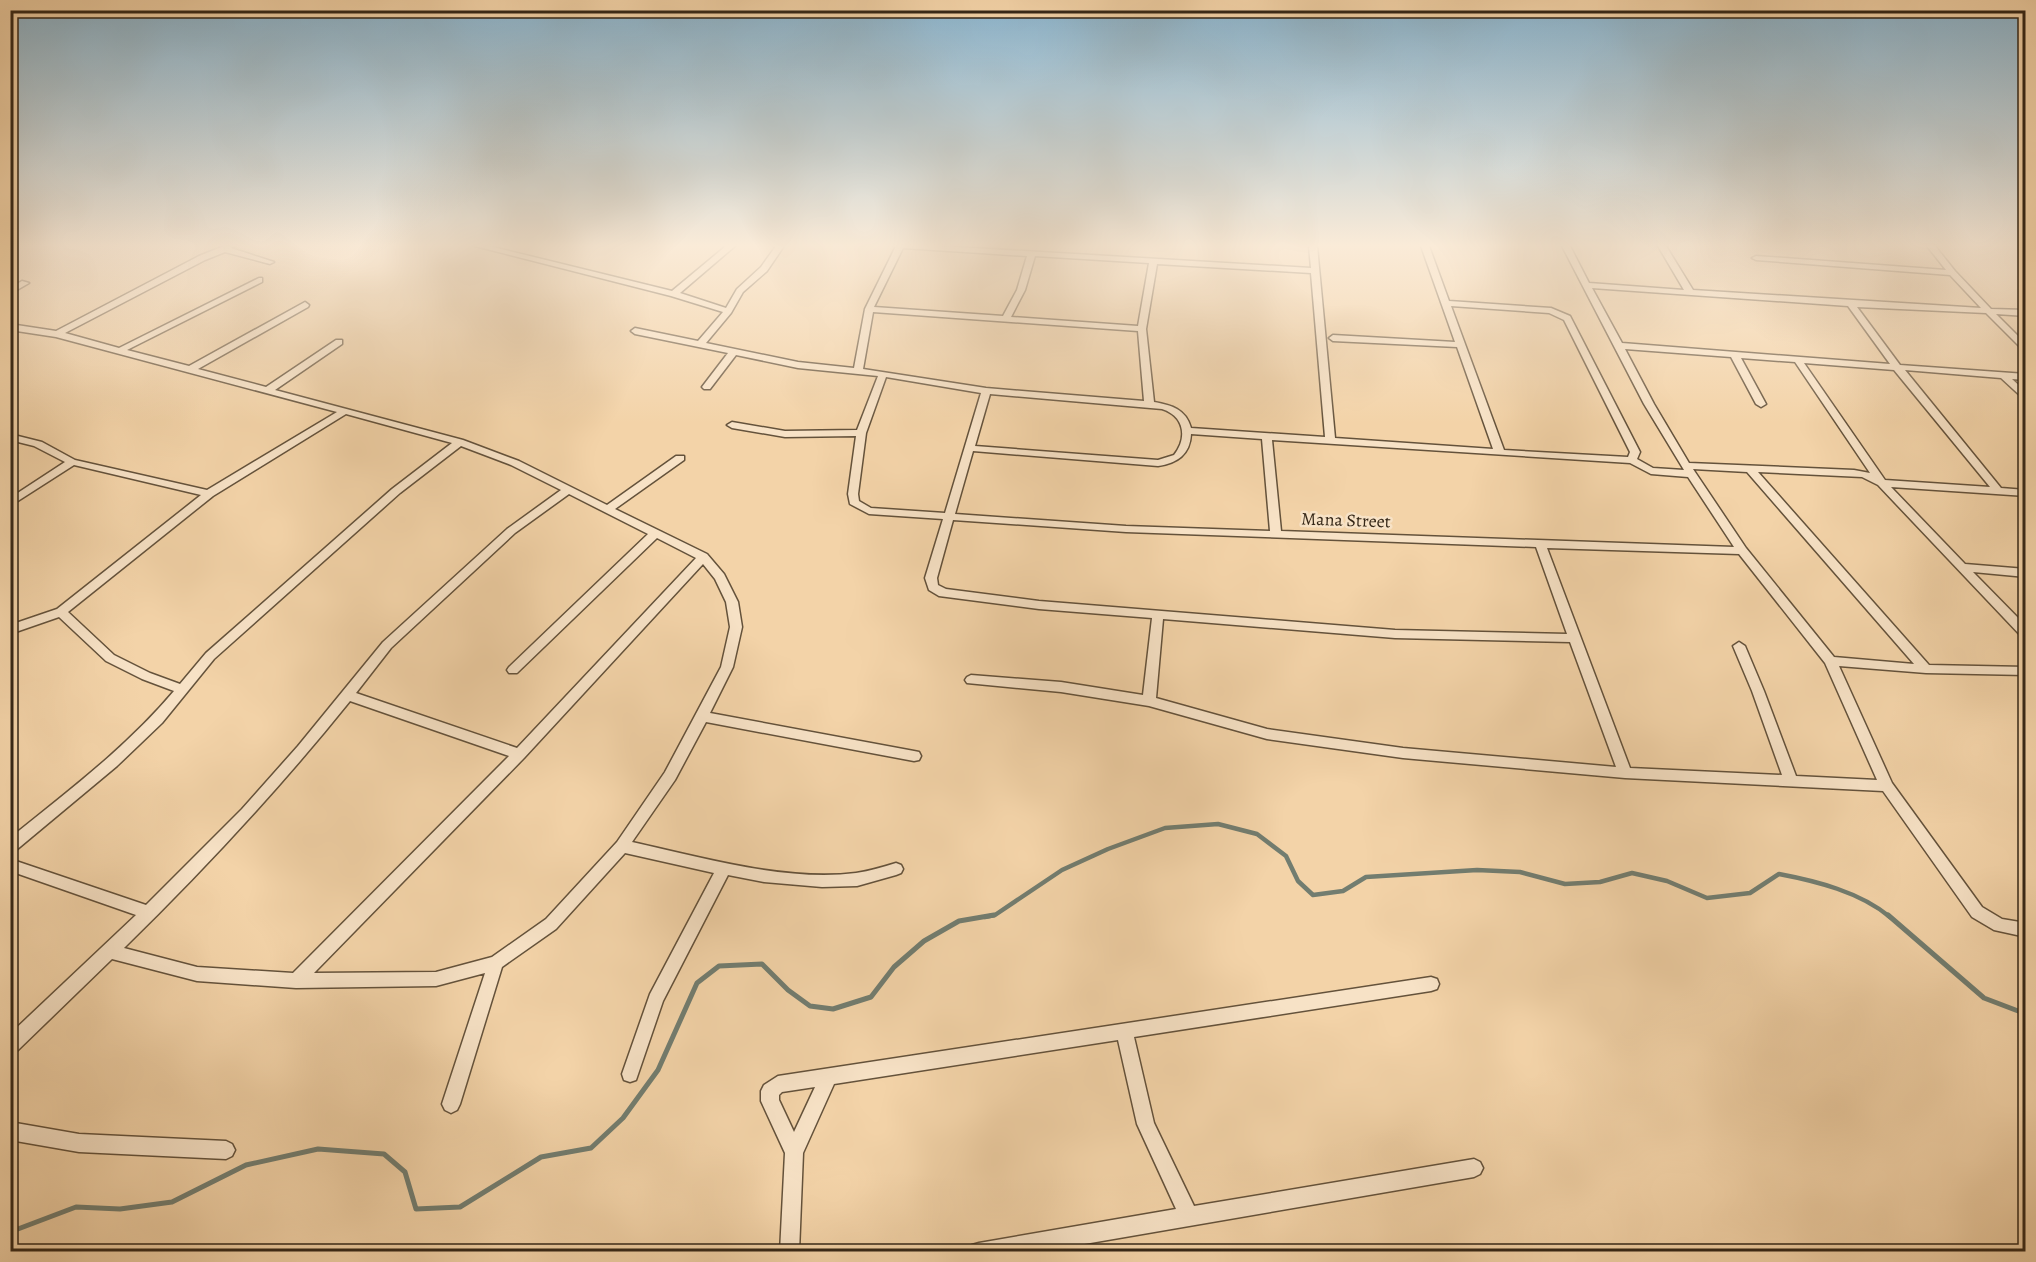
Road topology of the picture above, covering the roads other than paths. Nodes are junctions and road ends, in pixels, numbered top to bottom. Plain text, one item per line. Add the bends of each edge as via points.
1 (111, 305) edge
2 (209, 305) edge
3 (305, 305) dead end
4 (709, 305) edge
5 (732, 305) edge
6 (871, 305) edge
7 (1013, 305) edge
8 (1146, 305) edge
9 (1318, 305) edge
10 (1447, 305) edge
11 (1471, 305) edge
12 (1597, 305) edge
13 (1852, 305) edge
14 (1865, 305) edge
15 (1983, 305) edge
16 (869, 309) junction
17 (728, 311) junction
18 (1991, 313) junction
19 (2025, 313) edge
20 (1006, 319) junction
21 (10, 327) edge
22 (1142, 329) junction
23 (635, 331) dead end
24 (57, 333) junction
25 (1333, 338) dead end
26 (339, 342) dead end
27 (701, 344) junction
28 (1461, 345) junction
29 (1620, 346) junction
30 (121, 350) junction
31 (2025, 350) edge
32 (734, 351) junction
33 (1734, 354) junction
34 (1797, 359) junction
35 (1897, 367) junction
36 (189, 370) junction
37 (858, 371) junction
38 (883, 374) junction
39 (2003, 375) junction
40 (2025, 376) edge
41 (707, 387) dead end
42 (267, 391) junction
43 (986, 391) junction
44 (2025, 398) edge
45 (1149, 404) junction
46 (1761, 404) dead end
47 (343, 412) junction
48 (732, 425) dead end
49 (1188, 431) junction
50 (861, 433) junction
51 (1268, 436) junction
52 (10, 437) edge
53 (1330, 441) junction
54 (460, 442) junction
55 (968, 448) junction
56 (1499, 451) junction
57 (680, 459) dead end
58 (1632, 460) junction
59 (72, 462) junction
60 (1688, 470) junction
61 (1751, 471) junction
62 (1882, 483) junction
63 (568, 490) junction
64 (1999, 492) junction
65 (2025, 493) edge
66 (209, 494) junction
67 (10, 502) edge
68 (608, 509) junction
69 (948, 518) junction
70 (656, 533) junction
71 (1276, 534) junction
72 (1540, 544) junction
73 (1742, 551) junction
74 (702, 557) junction
75 (1961, 567) junction
76 (2025, 573) edge
77 (61, 612) junction
78 (1158, 614) junction
79 (10, 630) edge
80 (2025, 634) edge
81 (1576, 638) junction
82 (1739, 646) dead end
83 (1830, 662) junction
84 (1926, 669) junction
85 (513, 670) dead end
86 (2025, 671) edge
87 (971, 680) dead end
88 (181, 689) junction
89 (347, 695) junction
90 (1149, 701) junction
91 (702, 716) junction
92 (519, 754) junction
93 (914, 756) dead end
94 (1625, 773) junction
95 (1791, 782) junction
96 (1887, 786) junction
97 (622, 846) junction
98 (10, 847) edge
99 (10, 866) edge
100 (724, 868) junction
101 (896, 869) dead end
102 (148, 913) junction
103 (2025, 930) edge
104 (110, 951) junction
105 (496, 963) junction
106 (296, 981) junction
107 (1431, 984) dead end
108 (1125, 1033) junction
109 (10, 1046) edge
110 (630, 1074) dead end
111 (828, 1078) junction
112 (451, 1104) dead end
113 (10, 1131) edge
114 (226, 1150) dead end
115 (794, 1152) junction
116 (1474, 1168) dead end
117 (1188, 1215) junction
118 (789, 1251) edge
119 (979, 1251) edge

1 - 24 street
2 - 30 street
3 - 36 street
4 - 17 street
5 - 17 street
6 - 16 street
7 - 20 street
8 - 22 street
9 - 53 street
10 - 28 street
11 - 58 street via 1551,311 1567,318 1635,452
12 - 29 street
13 - 35 street
14 - 18 street
15 - 18 street
16 - 20 street
16 - 37 street
17 - 27 street
18 - 19 street
18 - 31 street
20 - 22 street
21 - 24 street
22 - 45 street
23 - 27 street
24 - 30 street
25 - 28 street
26 - 42 street
27 - 32 street
28 - 56 street
29 - 33 street
29 - 60 street
30 - 36 street
32 - 37 street via 798,365
32 - 41 street
33 - 34 street
33 - 46 street
34 - 35 street
34 - 62 street
35 - 39 street
35 - 64 street
36 - 42 street
37 - 38 street
38 - 43 street
38 - 50 street
39 - 40 street
39 - 44 street
42 - 47 street
43 - 45 street
43 - 55 street
45 - 49 street via 1182,416
47 - 54 street
47 - 66 street
48 - 50 street via 785,434
49 - 51 street
49 - 55 street via 1183,450 1173,460 1158,463
50 - 69 street, Mana Street via 854,502 869,511
51 - 53 street
51 - 71 street
52 - 59 street via 38,444
53 - 56 street
54 - 63 street via 516,463
54 - 88 street via 329,549 210,656
55 - 69 street
56 - 58 street
57 - 68 street
58 - 60 street via 1651,471
59 - 66 street
59 - 67 street
60 - 61 street
60 - 73 street
61 - 62 street via 1854,473
61 - 84 street
62 - 64 street
62 - 75 street
63 - 68 street
63 - 89 street via 512,531 410,623
64 - 65 street
66 - 77 street
68 - 70 street
69 - 71 street, Mana Street
69 - 78 street via 931,578 933,587 943,593
70 - 74 street
70 - 85 street
71 - 72 street, Mana Street
72 - 73 street, Mana Street
72 - 81 street
73 - 83 street
74 - 91 street via 720,577 732,602 736,627 727,666
74 - 92 street
75 - 76 street
75 - 80 street
77 - 79 street
77 - 88 street via 110,658
78 - 81 street via 1395,634
78 - 90 street
81 - 94 street
82 - 95 street
83 - 84 street
83 - 96 street
84 - 86 street
87 - 90 street via 1061,687
88 - 98 street via 157,720
89 - 92 street
89 - 102 street via 247,813
90 - 94 street via 1267,734 1403,753
91 - 93 street
91 - 97 street via 670,776
92 - 106 street
94 - 95 street
95 - 96 street
96 - 103 street via 1977,912 1999,925
97 - 100 street
97 - 105 street via 551,924
99 - 102 street
100 - 101 street via 797,881 854,880
100 - 110 street via 656,999
102 - 104 street
104 - 106 street via 197,974
104 - 109 street
105 - 106 street via 436,979
105 - 112 street
107 - 108 street
108 - 111 street
108 - 117 street via 1146,1124
111 - 115 street
111 - 115 street via 778,1084 770,1091 770,1101
113 - 114 street via 79,1143
115 - 118 street
116 - 117 street
117 - 119 street

